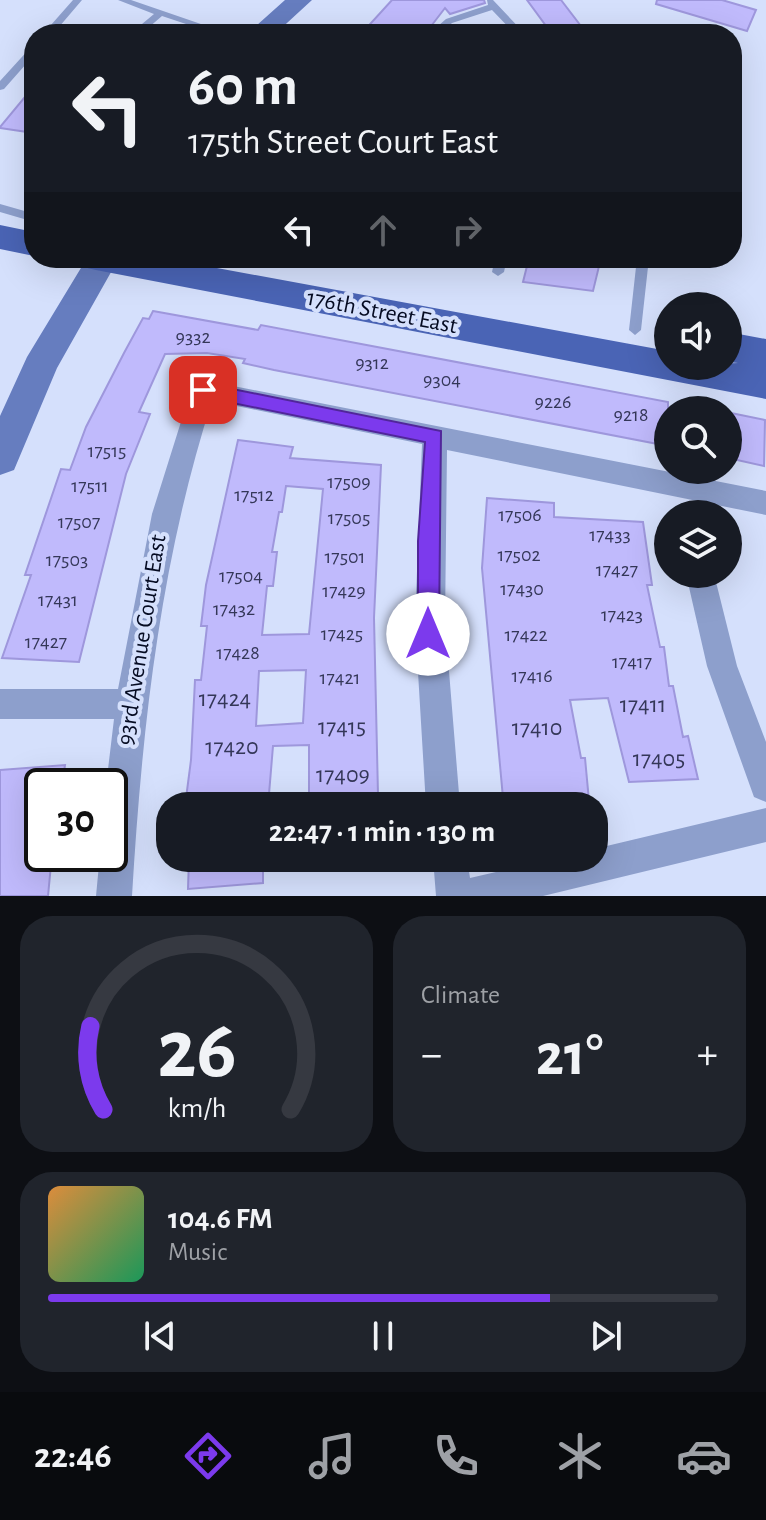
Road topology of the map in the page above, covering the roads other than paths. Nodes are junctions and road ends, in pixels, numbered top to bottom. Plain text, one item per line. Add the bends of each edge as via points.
1 (78, 0) edge
2 (122, 0) edge
3 (300, 0) edge
4 (491, 3) edge
5 (161, 13) junction
6 (57, 24) edge
7 (147, 24) edge
8 (195, 24) edge
9 (272, 24) edge
10 (446, 24) edge
11 (511, 24) edge
12 (24, 60) edge
13 (0, 87) edge
14 (94, 268) edge
15 (153, 268) edge
16 (300, 268) edge
17 (499, 268) edge
18 (644, 268) edge
19 (498, 272) dead end
20 (651, 333) edge
21 (742, 350) edge
22 (766, 354) edge
23 (654, 363) edge
24 (742, 380) edge
25 (766, 384) edge
26 (10, 410) edge
27 (435, 437) junction
28 (0, 459) edge
29 (688, 500) edge
30 (742, 502) edge
31 (766, 503) edge
32 (703, 588) edge
33 (0, 704) edge
34 (130, 704) junction
35 (766, 785) edge
36 (441, 792) edge
37 (766, 825) edge
38 (451, 872) edge
39 (114, 896) edge
40 (454, 896) edge
41 (470, 896) edge

1 - 6 lane
2 - 5 lane
3 - 9 street
4 - 10 lane
4 - 11 lane
5 - 7 lane
5 - 8 lane
12 - 13 lane
14 - 26 street
15 - 23 main road, 176th Street East
16 - 20 main road, 176th Street East
17 - 19 lane
18 - 20 lane
21 - 22 main road
24 - 25 main road, 176th Street East
26 - 28 street
27 - 29 street
27 - 34 street, 93rd Avenue Court East via 203,390 163,515
27 - 36 street via 428,634
30 - 31 street
32 - 35 street via 722,666
33 - 34 street
34 - 39 street, 93rd Avenue Court East
37 - 41 street
38 - 40 street

